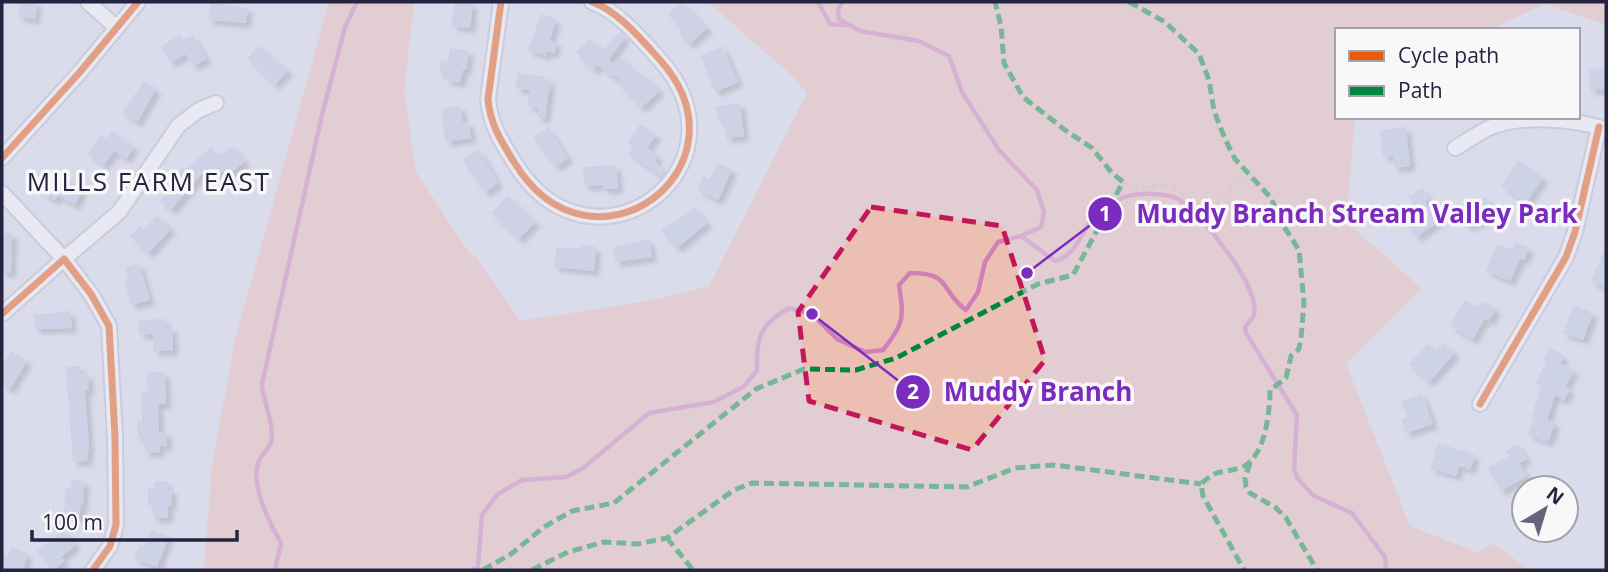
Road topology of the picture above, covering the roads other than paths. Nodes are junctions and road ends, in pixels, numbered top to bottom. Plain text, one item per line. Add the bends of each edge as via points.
1 (88, 2) edge
2 (138, 2) edge
3 (501, 2) edge
4 (592, 2) edge
5 (117, 28) junction
6 (216, 103) dead end
7 (1603, 128) edge
8 (1455, 148) dead end
9 (2, 158) edge
10 (2, 193) edge
11 (64, 259) junction
12 (2, 314) edge
13 (1480, 404) dead end
14 (93, 570) edge

1 - 5 street
2 - 5 street
3 - 4 street via 488,99 495,131 541,197 568,212 604,218 623,216 653,200 679,172 687,154 690,124 684,94 674,76 632,29
5 - 9 street
6 - 11 street via 179,125 119,212
7 - 8 street via 1528,120 1491,127
7 - 13 street via 1566,257
10 - 11 street
11 - 12 street
11 - 14 street via 92,293 109,326 116,526 110,546

